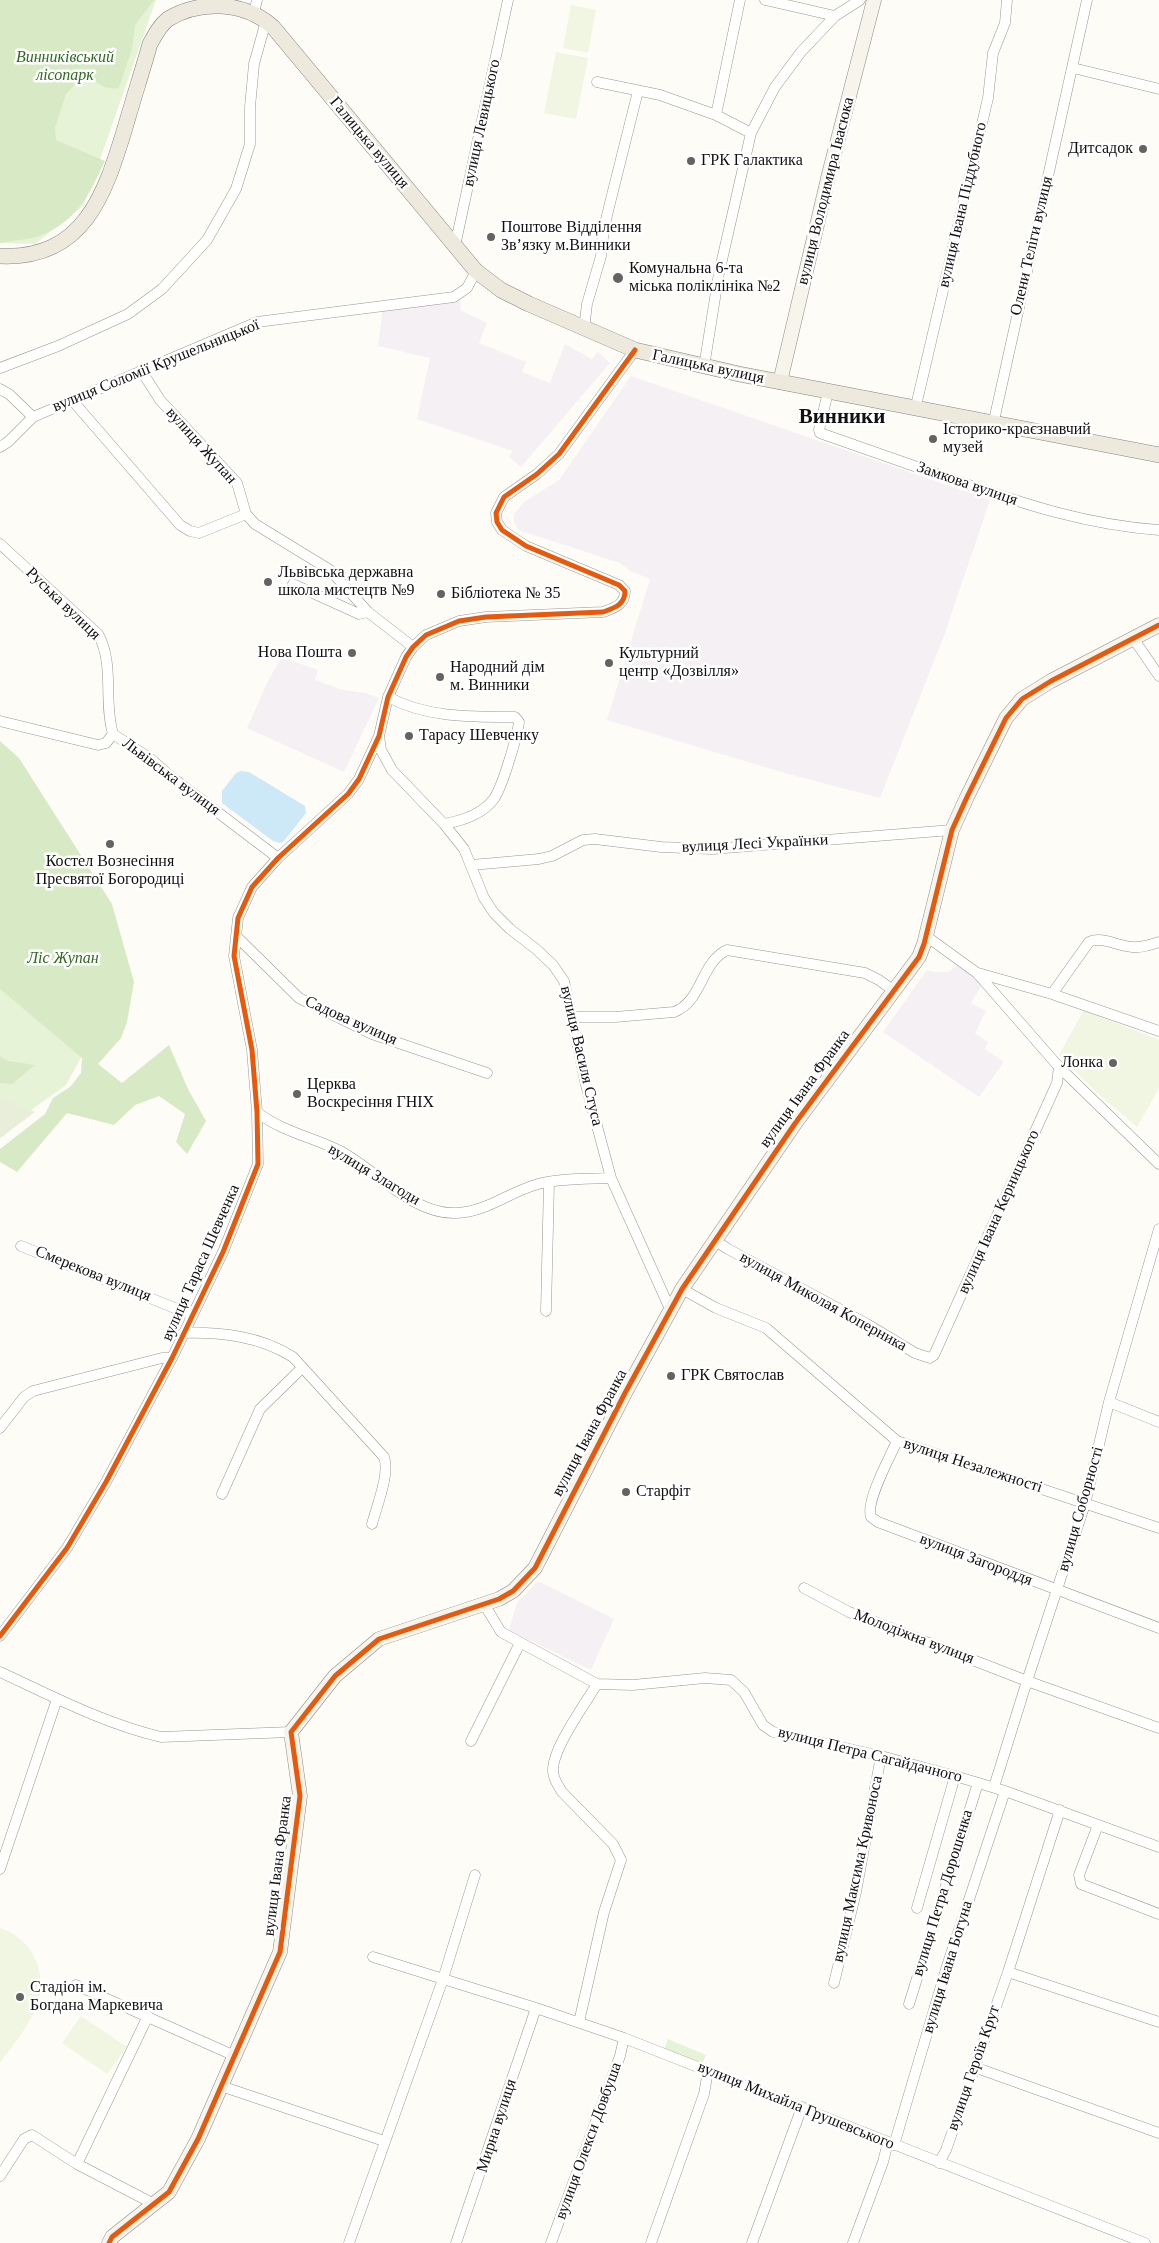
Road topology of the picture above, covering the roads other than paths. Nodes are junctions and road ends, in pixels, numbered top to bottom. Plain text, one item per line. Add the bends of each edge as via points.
1 (508, 0) edge
2 (740, 0) edge
3 (765, 0) edge
4 (860, 0) edge
5 (874, 0) edge
6 (1008, 0) edge
7 (1087, 0) edge
8 (259, 11) edge
9 (835, 16) junction
10 (1073, 68) junction
11 (597, 82) dead end
12 (1159, 89) edge
13 (638, 91) junction
14 (716, 115) junction
15 (751, 133) junction
16 (455, 246) junction
17 (0, 256) edge
18 (476, 270) junction
19 (584, 329) junction
20 (635, 350) junction
21 (704, 367) junction
22 (0, 368) edge
23 (141, 370) junction
24 (780, 382) junction
25 (0, 389) edge
26 (828, 392) junction
27 (72, 400) junction
28 (916, 410) junction
29 (33, 417) junction
30 (993, 425) junction
31 (4, 444) edge
32 (0, 453) edge
33 (1159, 456) edge
34 (246, 514) junction
35 (1159, 530) edge
36 (0, 544) edge
37 (293, 584) dead end
38 (368, 612) junction
39 (1159, 625) edge
40 (1133, 638) junction
41 (413, 647) junction
42 (1159, 676) edge
43 (388, 697) junction
44 (0, 721) edge
45 (113, 734) junction
46 (379, 736) junction
47 (444, 824) junction
48 (952, 830) junction
49 (278, 858) junction
50 (472, 865) junction
51 (236, 936) junction
52 (926, 936) junction
53 (1159, 942) edge
54 (977, 973) junction
55 (894, 991) junction
56 (1052, 994) junction
57 (573, 1017) junction
58 (1159, 1031) edge
59 (1059, 1067) junction
60 (487, 1073) dead end
61 (257, 1112) junction
62 (1159, 1164) edge
63 (610, 1178) junction
64 (549, 1182) junction
65 (1159, 1229) edge
66 (714, 1240) junction
67 (21, 1246) dead end
68 (682, 1289) junction
69 (670, 1308) junction
70 (546, 1311) dead end
71 (192, 1314) junction
72 (183, 1333) junction
73 (934, 1356) joint
74 (172, 1358) junction
75 (302, 1368) junction
76 (1110, 1402) junction
77 (1159, 1422) edge
78 (0, 1428) edge
79 (897, 1441) junction
80 (222, 1494) dead end
81 (1085, 1504) junction
82 (372, 1524) dead end
83 (1159, 1528) edge
84 (804, 1588) dead end
85 (1058, 1591) junction
86 (484, 1604) junction
87 (1159, 1628) edge
88 (0, 1636) edge
89 (520, 1643) junction
90 (0, 1672) edge
91 (1027, 1681) junction
92 (597, 1684) junction
93 (57, 1699) junction
94 (1159, 1728) edge
95 (291, 1732) junction
96 (471, 1741) dead end
97 (881, 1756) junction
98 (955, 1776) junction
99 (978, 1782) junction
100 (994, 1787) junction
101 (1005, 1791) junction
102 (1060, 1810) junction
103 (1098, 1825) junction
104 (1159, 1847) edge
105 (0, 1870) edge
106 (474, 1875) dead end
107 (917, 1908) dead end
108 (1159, 1914) edge
109 (373, 1957) dead end
110 (1008, 1972) junction
111 (443, 1980) junction
112 (834, 1983) dead end
113 (76, 1985) dead end
114 (909, 2004) dead end
115 (536, 2008) junction
116 (148, 2016) junction
117 (579, 2022) junction
118 (1159, 2022) edge
119 (624, 2038) junction
120 (235, 2056) junction
121 (974, 2067) junction
122 (708, 2071) junction
123 (221, 2086) junction
124 (802, 2107) junction
125 (1159, 2133) edge
126 (384, 2141) junction
127 (891, 2144) junction
128 (939, 2163) junction
129 (77, 2164) junction
130 (0, 2176) edge
131 (154, 2204) junction
132 (109, 2243) edge
133 (349, 2243) edge
134 (456, 2243) edge
135 (551, 2243) edge
136 (651, 2243) edge
137 (752, 2243) edge
138 (853, 2243) edge
139 (1145, 2243) edge

1 - 16 street, вулиця Левицького
2 - 14 street
3 - 9 street
4 - 9 street
5 - 24 street, вулиця Володимира Івасюка
6 - 28 street, вулиця Івана Піддубного via 993,53 988,98
7 - 10 street, Олени Теліги вулиця
8 - 16 main road, Галицька вулиця
8 - 17 main road, Галицька вулиця via 225,2 208,2 180,10 166,20 150,44 113,168 86,221 57,244 41,251 16,257
8 - 22 street via 250,144 236,189 207,240 162,289 128,314
9 - 15 street via 801,52 775,87
10 - 12 street
10 - 30 street, Олени Теліги вулиця
11 - 13 street
13 - 14 street via 660,95
13 - 19 street via 604,228
14 - 15 street
15 - 21 street via 717,282
16 - 18 main road, Галицька вулиця
18 - 19 main road, Галицька вулиця via 501,290
18 - 23 street, вулиця Соломії Крушельницької via 467,288 454,297 257,322
19 - 20 main road, Галицька вулиця
20 - 21 main road, Галицька вулиця
20 - 41 street, вулиця Тараса Шевченка via 558,454 537,474 504,496 496,513 496,522 502,530 526,546 619,585 625,591 622,602 616,608 603,612 459,621 426,635
21 - 24 main road, Галицька вулиця
23 - 27 street, вулиця Соломії Крушельницької
23 - 34 street, вулиця Жупан via 160,400 237,483
24 - 26 main road, Галицька вулиця
25 - 29 street, вулиця Соломії Крушельницької
26 - 28 main road, Галицька вулиця
26 - 35 street, Замкова вулиця via 820,433 1054,512 1096,524
27 - 29 street, вулиця Соломії Крушельницької
27 - 34 street via 180,525 199,533
28 - 30 main road, Галицька вулиця
29 - 31 street, вулиця Соломії Крушельницької
30 - 33 main road, Галицька вулиця
31 - 32 street
34 - 38 street, вулиця Жупан via 255,524 330,570
36 - 45 street, Руська вулиця via 98,634 105,646 108,712
37 - 38 street via 359,614
38 - 41 street, вулиця Жупан
39 - 40 street, вулиця Івана Франка
40 - 42 street
40 - 48 street, вулиця Івана Франка via 1022,699 1006,718
41 - 43 street, вулиця Тараса Шевченка
43 - 46 street, вулиця Тараса Шевченка
43 - 47 street via 403,706 426,712 515,717 520,722 493,800 479,812
44 - 45 street, Львівська вулиця via 98,745 106,743
45 - 49 street, Львівська вулиця
46 - 47 street, вулиця Василя Стуса via 392,770
46 - 49 street, вулиця Тараса Шевченка via 348,794
47 - 50 street, вулиця Василя Стуса
48 - 50 street, вулиця Лесі Українки via 712,849 595,839 582,840 539,860
48 - 52 street, вулиця Івана Франка
49 - 51 street, вулиця Тараса Шевченка via 244,902
50 - 57 street, вулиця Василя Стуса via 484,898 494,913 553,965 564,981
51 - 60 street, Садова вулиця via 299,998 372,1034
51 - 61 street, вулиця Тараса Шевченка via 234,956 252,1050
52 - 54 street
52 - 55 street, вулиця Івана Франка via 918,956
53 - 56 street via 1130,947 1098,939 1089,942
54 - 56 street
54 - 59 street
55 - 57 street via 865,973 727,950 715,960 689,1003 681,1009
55 - 66 street, вулиця Івана Франка via 853,1042
56 - 58 street
57 - 63 street, вулиця Василя Стуса via 586,1085
59 - 62 street
59 - 73 street, вулиця Івана Керницького via 1057,1083
61 - 64 street, вулиця Злагоди via 277,1125 341,1151 402,1193 428,1208 445,1213 483,1209
61 - 71 street, вулиця Тараса Шевченка via 258,1164 224,1252
63 - 64 street, вулиця Злагоди
63 - 69 street, вулиця Василя Стуса
64 - 70 street
65 - 76 street, вулиця Соборності
66 - 68 street, вулиця Івана Франка
66 - 73 street, вулиця Миколая Коперника via 915,1353 926,1358
67 - 71 street, Смерекова вулиця
68 - 69 street, вулиця Івана Франка
68 - 79 street, вулиця Незалежності via 716,1308 766,1328
69 - 86 street, вулиця Івана Франка via 535,1568 513,1591
71 - 72 street, вулиця Тараса Шевченка
72 - 74 street, вулиця Тараса Шевченка
72 - 75 street, вулиця Тараса Шевченка via 211,1333 262,1342 281,1349
74 - 78 street via 34,1391 24,1397
74 - 88 street, вулиця Тараса Шевченка via 67,1548
75 - 80 street via 260,1409
75 - 82 street, вулиця Тараса Шевченка via 384,1456 387,1475
76 - 77 street
76 - 81 street, вулиця Соборності
79 - 81 street, вулиця Незалежності
79 - 85 street, вулиця Загороддя via 871,1501 871,1517
81 - 83 street, вулиця Незалежності
81 - 85 street, вулиця Соборності
84 - 91 street, Молодіжна вулиця via 849,1612
85 - 87 street, вулиця Загороддя
85 - 91 street, вулиця Соборності
86 - 89 street via 501,1632
86 - 95 street, вулиця Івана Франка via 379,1639 335,1676
89 - 92 street
89 - 96 street
90 - 93 street
91 - 94 street, Молодіжна вулиця
91 - 100 street, вулиця Соборності
92 - 97 street, вулиця Петра Сагайдачного via 633,1685 705,1678 731,1680 744,1692 763,1725 773,1732
92 - 117 street via 553,1763 559,1787 612,1844 621,1860 604,1912
93 - 95 street via 161,1737
93 - 105 street
95 - 120 street, вулиця Івана Франка via 300,1796 280,1952
97 - 98 street, вулиця Петра Сагайдачного
97 - 112 street, вулиця Максима Кривоноса via 856,1892
98 - 99 street, вулиця Петра Сагайдачного
98 - 107 street
99 - 100 street, вулиця Петра Сагайдачного
99 - 114 street, вулиця Петра Дорошенка
100 - 101 street, вулиця Петра Сагайдачного
101 - 102 street, вулиця Петра Сагайдачного
101 - 127 street, вулиця Івана Богуна
102 - 103 street, вулиця Петра Сагайдачного
102 - 110 street, вулиця Героїв Крут
103 - 104 street, вулиця Петра Сагайдачного
103 - 108 street via 1079,1876 1081,1884
106 - 111 street
109 - 111 street, вулиця Михайла Грушевського
110 - 118 street
110 - 121 street, вулиця Героїв Крут
111 - 115 street, вулиця Михайла Грушевського
111 - 126 street
113 - 116 street
115 - 117 street, вулиця Михайла Грушевського
115 - 134 street, Мирна вулиця
116 - 120 street
116 - 129 street
117 - 119 street, вулиця Михайла Грушевського
119 - 122 street, вулиця Михайла Грушевського
119 - 135 street, вулиця Олекси Довбуша
120 - 123 street, вулиця Івана Франка
121 - 125 street
121 - 128 street, вулиця Героїв Крут
122 - 124 street, вулиця Михайла Грушевського
122 - 136 street via 704,2094
123 - 126 street
123 - 131 street, вулиця Івана Франка via 198,2140 169,2192
124 - 127 street, вулиця Михайла Грушевського
124 - 137 street
126 - 133 street
127 - 128 street, вулиця Михайла Грушевського
127 - 138 street, вулиця Івана Богуна
128 - 139 street, вулиця Михайла Грушевського
129 - 130 street via 32,2135 24,2139
129 - 131 street
131 - 132 street, вулиця Івана Франка via 112,2237

